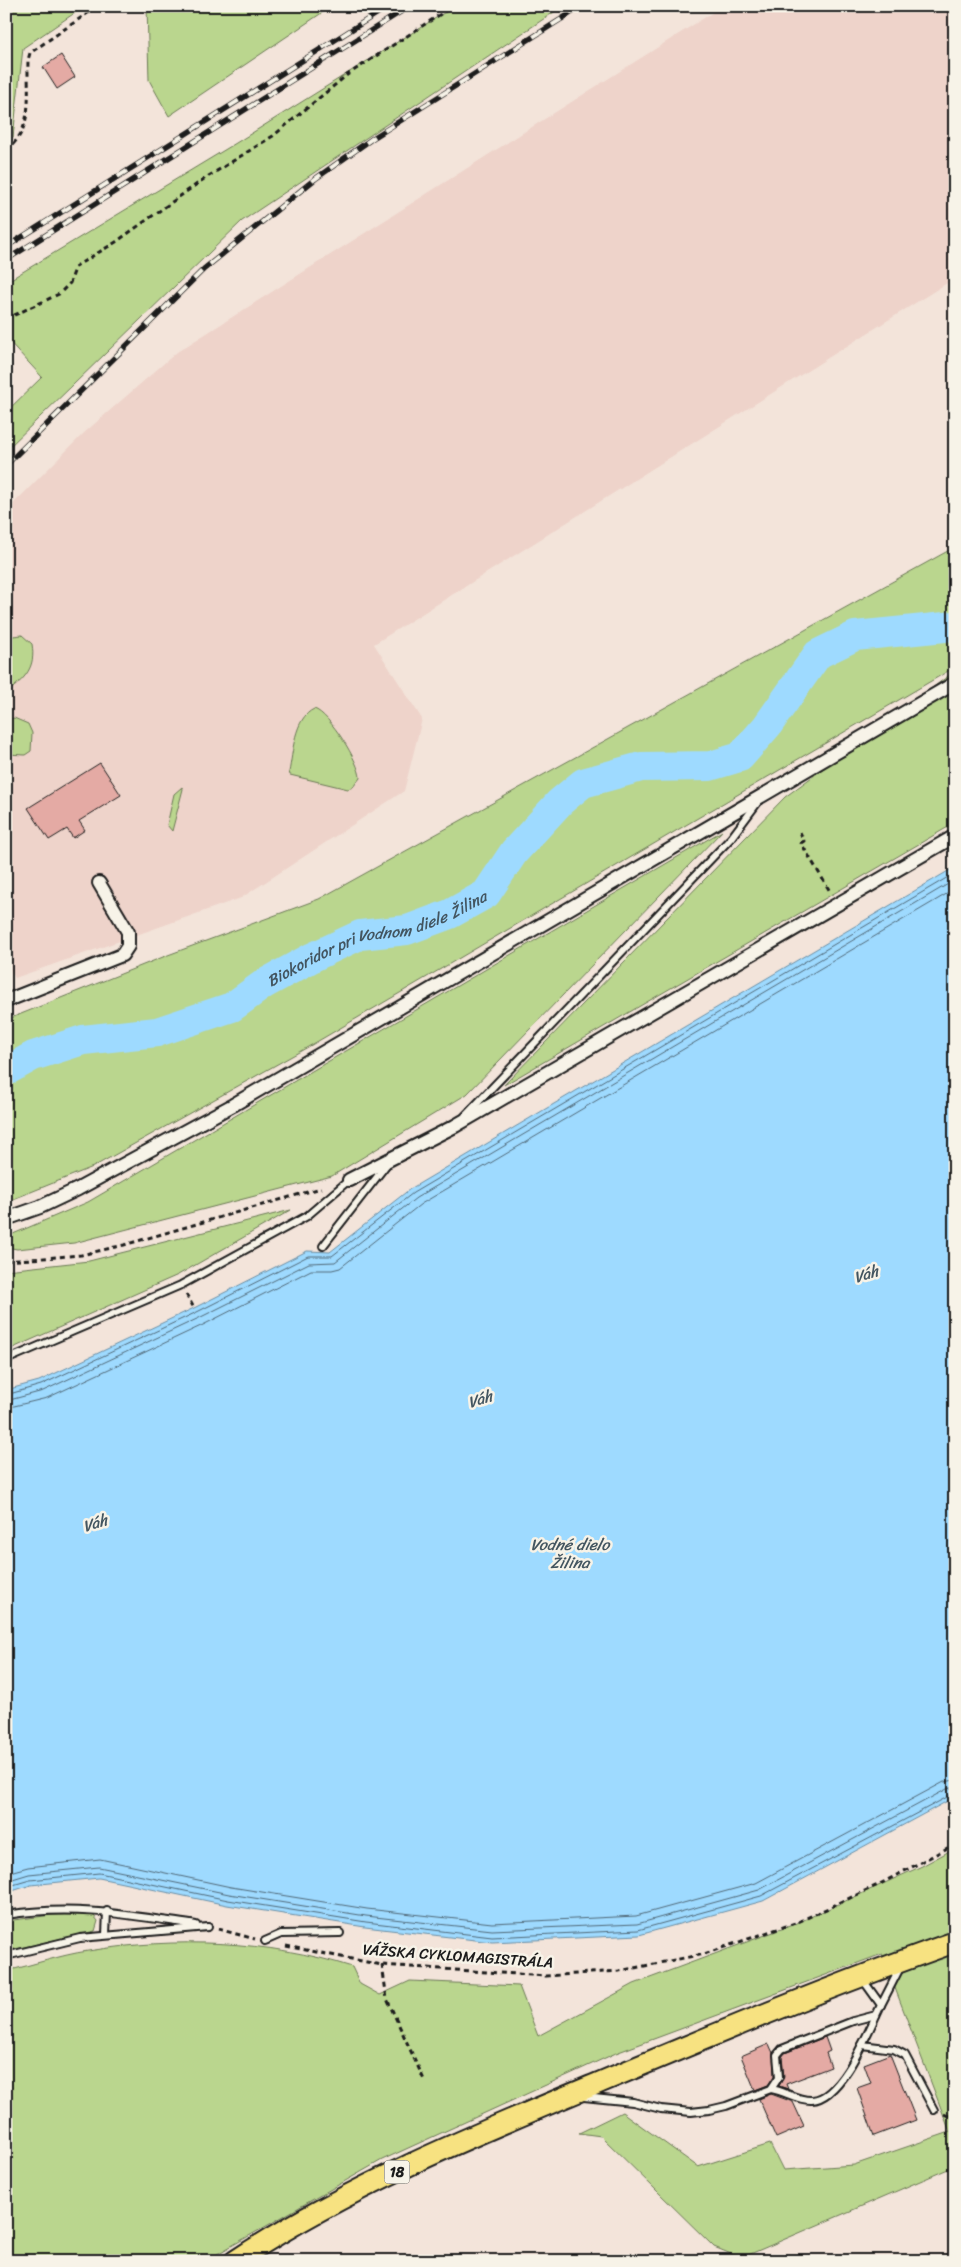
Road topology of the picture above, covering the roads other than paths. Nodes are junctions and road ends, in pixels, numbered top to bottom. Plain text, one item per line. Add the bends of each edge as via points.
1 (955, 683) edge
2 (764, 794) junction
3 (955, 836) edge
4 (99, 883) dead end
5 (6, 1001) edge
6 (455, 1126) junction
7 (390, 1161) junction
8 (349, 1180) joint
9 (6, 1219) edge
10 (323, 1246) dead end
11 (6, 1360) edge
12 (107, 1911) junction
13 (6, 1915) edge
14 (340, 1933) dead end
15 (106, 1935) junction
16 (265, 1941) road end
17 (955, 1942) edge
18 (6, 1956) edge
19 (905, 1960) junction
20 (860, 1977) junction
21 (881, 2005) junction
22 (876, 2015) junction
23 (862, 2045) junction
24 (771, 2089) junction
25 (565, 2097) junction
26 (934, 2110) dead end
27 (236, 2261) edge

1 - 2 street
2 - 6 lane via 732,838
2 - 9 street via 233,1105 78,1189
3 - 6 street
4 - 5 street via 128,932 128,946 122,955
6 - 7 street
7 - 8 street
7 - 10 lane
8 - 11 lane via 307,1216 181,1285
12 - 13 lane via 49,1910
12 - 15 lane
12 - 15 lane via 208,1927
14 - 16 lane via 281,1934
15 - 18 lane
17 - 19 main road, 18
19 - 20 main road, 18
19 - 21 lane
20 - 21 lane
20 - 25 main road, 18
21 - 22 lane
22 - 23 lane
22 - 24 lane via 782,2049 777,2055 779,2077
23 - 24 lane via 854,2061 825,2096 804,2100
23 - 26 lane via 894,2049 905,2055
24 - 25 lane via 726,2106 691,2112 599,2097
25 - 27 main road, 18 via 426,2157 327,2206

